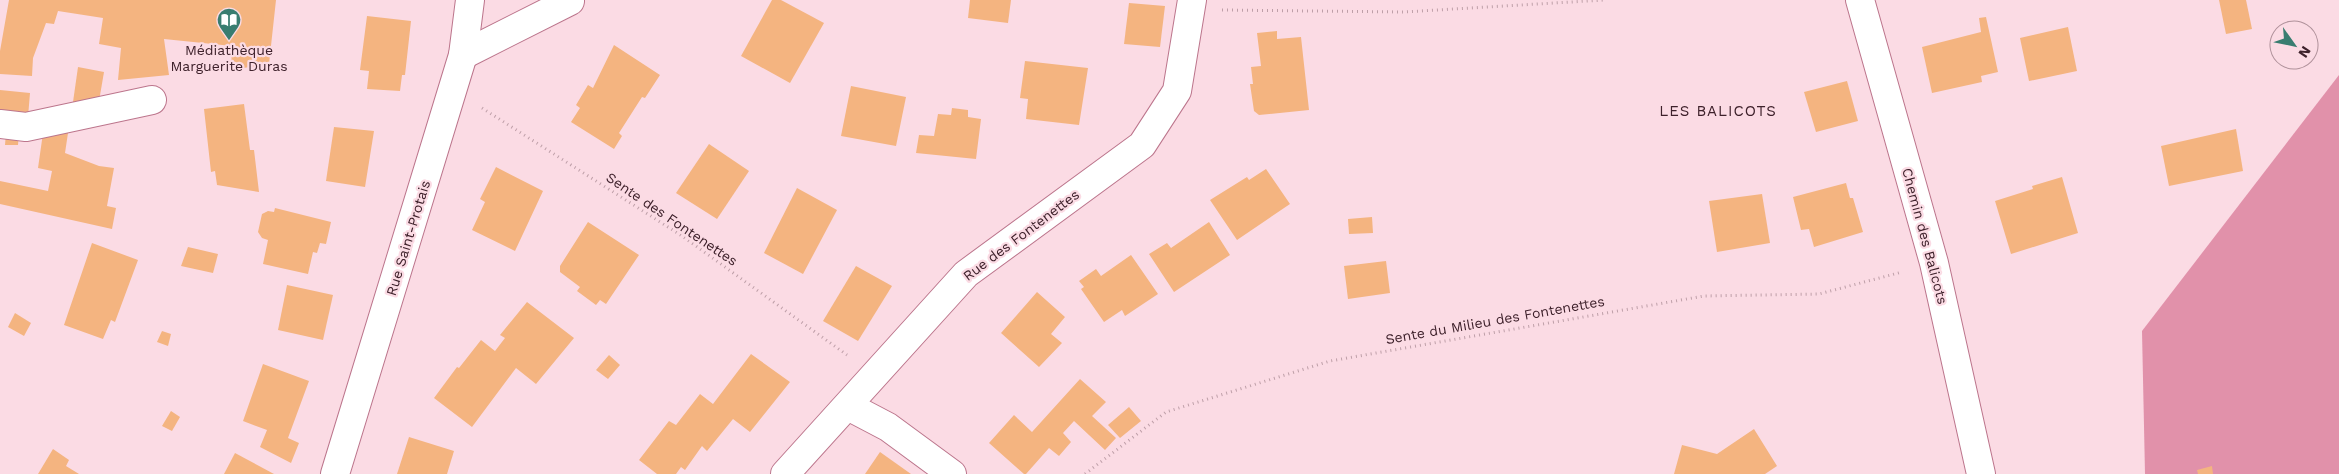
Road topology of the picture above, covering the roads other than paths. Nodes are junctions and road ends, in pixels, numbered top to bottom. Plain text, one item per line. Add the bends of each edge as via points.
1 (470, 0) edge
2 (1860, 0) edge
3 (570, 1) dead end
4 (1192, 5) edge
5 (463, 55) junction
6 (152, 100) dead end
7 (0, 124) edge
8 (848, 406) junction
9 (335, 474) edge
10 (785, 474) edge
11 (952, 474) edge
12 (1981, 474) edge

1 - 5 street, Rue Saint-Protais
2 - 12 street, Chemin des Balicots via 1934,263
3 - 5 street
4 - 8 street, Rue des Fontenettes via 1178,91 1142,145 966,274
5 - 9 street, Rue Saint-Protais
6 - 7 street via 26,126
8 - 10 street, Rue des Fontenettes
8 - 11 street via 888,427

